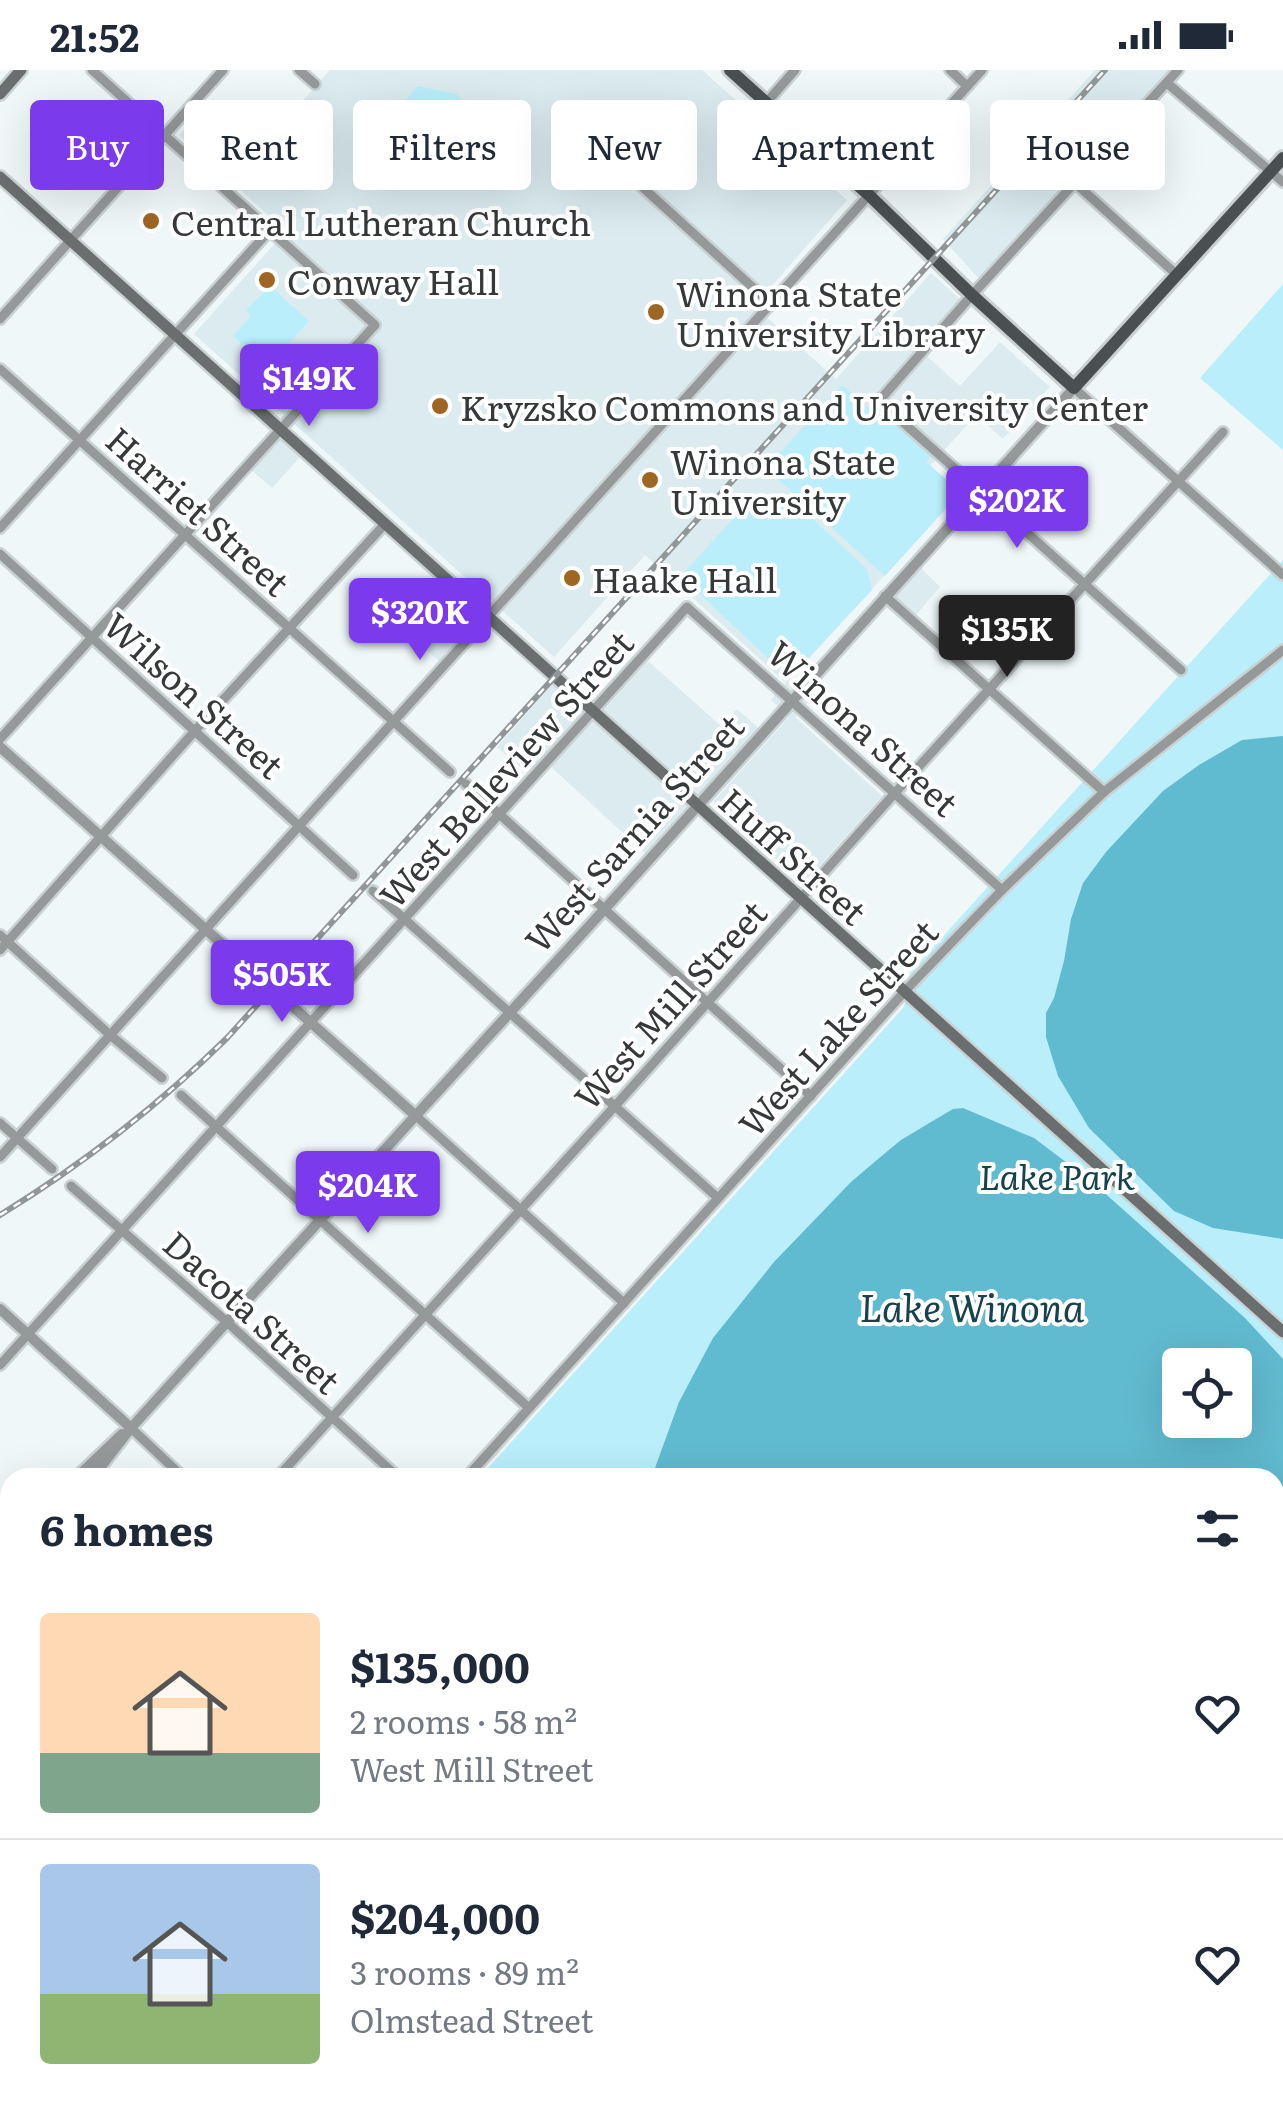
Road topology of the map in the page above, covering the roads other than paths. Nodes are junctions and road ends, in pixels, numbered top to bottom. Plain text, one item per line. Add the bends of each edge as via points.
1 (22, 70) edge
2 (92, 70) edge
3 (223, 70) edge
4 (299, 70) edge
5 (730, 70) edge
6 (795, 70) edge
7 (950, 70) edge
8 (982, 70) edge
9 (1178, 70) edge
10 (1167, 83) junction
11 (315, 84) dead end
12 (968, 86) junction
13 (0, 94) edge
14 (125, 100) edge
15 (763, 100) edge
16 (769, 100) edge
17 (1151, 100) edge
18 (164, 135) joint
19 (1283, 158) edge
20 (1270, 172) junction
21 (0, 178) edge
22 (1283, 182) edge
23 (114, 190) edge
24 (646, 190) edge
25 (863, 190) edge
26 (1069, 190) edge
27 (1083, 190) edge
28 (870, 196) junction
29 (270, 230) junction
30 (69, 240) junction
31 (1176, 274) junction
32 (972, 295) junction
33 (771, 304) junction
34 (0, 319) edge
35 (175, 335) junction
36 (0, 369) edge
37 (1074, 388) junction
38 (279, 430) junction
39 (1223, 432) dead end
40 (78, 440) junction
41 (1179, 482) junction
42 (980, 492) junction
43 (384, 525) junction
44 (0, 528) edge
45 (186, 535) junction
46 (0, 554) edge
47 (1283, 576) edge
48 (1085, 586) junction
49 (885, 596) junction
50 (687, 607) joint
51 (488, 617) junction
52 (291, 628) junction
53 (92, 638) junction
54 (1283, 650) edge
55 (1181, 670) dead end
56 (989, 689) junction
57 (792, 699) junction
58 (593, 710) junction
59 (393, 722) junction
60 (195, 732) junction
61 (0, 739) edge
62 (0, 747) edge
63 (450, 772) dead end
64 (466, 784) dead end
65 (895, 792) junction
66 (1104, 792) junction
67 (698, 805) junction
68 (498, 815) junction
69 (299, 826) junction
70 (102, 838) junction
71 (354, 874) dead end
72 (1002, 890) junction
73 (373, 891) dead end
74 (800, 899) junction
75 (604, 909) junction
76 (405, 919) junction
77 (206, 928) junction
78 (3, 942) edge
79 (905, 991) junction
80 (707, 1002) junction
81 (508, 1014) junction
82 (311, 1023) junction
83 (109, 1034) junction
84 (162, 1078) dead end
85 (181, 1095) dead end
86 (811, 1096) junction
87 (615, 1106) junction
88 (414, 1116) junction
89 (0, 1123) edge
90 (216, 1126) junction
91 (17, 1138) junction
92 (0, 1157) edge
93 (52, 1169) dead end
94 (71, 1186) dead end
95 (718, 1198) junction
96 (520, 1209) junction
97 (321, 1220) junction
98 (121, 1230) junction
99 (624, 1302) junction
100 (0, 1309) edge
101 (426, 1314) junction
102 (226, 1322) junction
103 (1283, 1332) edge
104 (28, 1334) junction
105 (0, 1365) edge
106 (528, 1407) junction
107 (331, 1418) junction
108 (132, 1428) junction
109 (86, 1468) edge
110 (100, 1468) edge
111 (174, 1468) edge
112 (285, 1468) edge
113 (388, 1468) edge
114 (475, 1468) edge

1 - 13 main road
2 - 14 street
3 - 18 street
4 - 11 street
5 - 15 main road
6 - 16 street
7 - 12 street
8 - 12 street
9 - 10 street
10 - 17 street
10 - 20 street
12 - 28 street
18 - 29 street
19 - 20 main road, West Sarnia Street
20 - 22 street
20 - 31 main road, West Sarnia Street
21 - 30 main road, Huff Street
23 - 30 street
24 - 33 street
25 - 28 main road
26 - 32 street
27 - 31 street
28 - 32 main road
28 - 33 street
29 - 35 street
29 - 38 street via 375,324
30 - 34 street
30 - 35 main road, Huff Street
31 - 37 main road, West Sarnia Street
32 - 37 main road
32 - 42 street via 878,401
33 - 51 street
35 - 38 main road, Huff Street
35 - 40 street
36 - 40 street, Harriet Street
37 - 41 street
37 - 42 street, West Sarnia Street
38 - 43 main road, Huff Street
38 - 45 street
39 - 41 street, West Mill Street
40 - 44 street
40 - 45 street, Harriet Street
41 - 47 street
41 - 48 street, West Mill Street
42 - 48 street
42 - 49 street, West Sarnia Street
43 - 51 main road, Huff Street
43 - 52 street
45 - 52 street, Harriet Street
45 - 53 street
46 - 53 street, Wilson Street
48 - 55 street
48 - 56 street, West Mill Street
49 - 56 street
49 - 57 street, West Sarnia Street
50 - 57 street, Winona Street
50 - 58 street, West Belleview Street
51 - 58 main road, Huff Street
51 - 59 street
52 - 59 street, Harriet Street
52 - 60 street
53 - 60 street, Wilson Street
53 - 61 street
54 - 66 street, West Lake Street
56 - 65 street, West Mill Street
56 - 66 street
57 - 65 street, Winona Street
57 - 67 street, West Sarnia Street
58 - 67 main road, Huff Street
58 - 68 street, West Belleview Street
59 - 63 street, Harriet Street
59 - 69 street
60 - 69 street, Wilson Street
60 - 70 street
62 - 70 street
64 - 68 street
65 - 72 street, Winona Street
65 - 74 street, West Mill Street
66 - 72 street, West Lake Street
67 - 74 main road, Huff Street
67 - 75 street, West Sarnia Street
68 - 75 street
68 - 76 street, West Belleview Street
69 - 71 street, Wilson Street
69 - 77 street
70 - 77 street
70 - 78 street
72 - 79 street, West Lake Street
73 - 76 street
74 - 79 main road, Huff Street
74 - 80 street, West Mill Street
75 - 80 street
75 - 81 street, West Sarnia Street
76 - 81 street
76 - 82 street, West Belleview Street
77 - 82 street
77 - 83 street
78 - 83 street
79 - 86 street, West Lake Street
79 - 103 main road, Huff Street
80 - 86 street
80 - 87 street, West Mill Street
81 - 87 street
81 - 88 street, West Sarnia Street
82 - 88 street
82 - 90 street, West Belleview Street
83 - 84 street
83 - 91 street
85 - 90 street
86 - 95 street, West Lake Street
87 - 95 street
87 - 96 street, West Mill Street
88 - 96 street
88 - 97 street, West Sarnia Street
89 - 91 street
90 - 97 street
90 - 98 street, West Belleview Street
91 - 92 street
91 - 93 street
94 - 98 street, Dacota Street
95 - 99 street, West Lake Street
96 - 99 street
96 - 101 street, West Mill Street
97 - 101 street
97 - 102 street, West Sarnia Street
98 - 102 street, Dacota Street
98 - 104 street, West Belleview Street
99 - 106 street, West Lake Street
100 - 104 street
101 - 106 street
101 - 107 street, West Mill Street
102 - 107 street, Dacota Street
102 - 108 street, West Sarnia Street
104 - 105 street, West Belleview Street
104 - 108 street
106 - 114 street, West Lake Street
107 - 112 street, West Mill Street
107 - 113 street, Dacota Street
108 - 109 street, West Sarnia Street
108 - 110 street, West Sarnia Street
108 - 111 street

